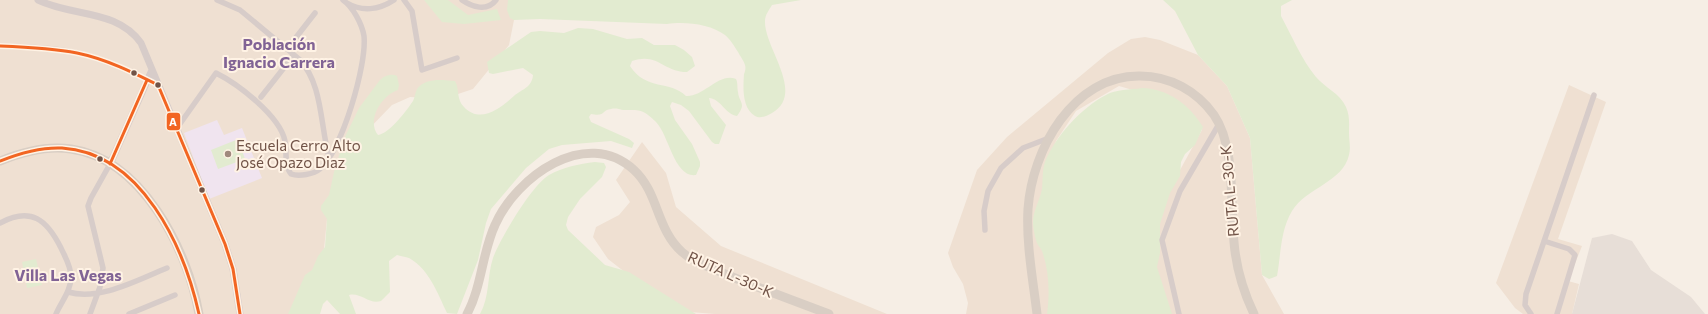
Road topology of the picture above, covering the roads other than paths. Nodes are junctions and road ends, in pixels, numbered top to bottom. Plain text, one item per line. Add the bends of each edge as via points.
1 (38, 0) edge
2 (217, 0) edge
3 (394, 0) edge
4 (404, 0) edge
5 (462, 0) edge
6 (496, 0) edge
7 (344, 1) edge
8 (315, 13) dead end
9 (0, 46) edge
10 (287, 49) junction
11 (294, 55) junction
12 (457, 58) dead end
13 (152, 70) junction
14 (147, 80) junction
15 (158, 85) junction
16 (1594, 95) dead end
17 (261, 96) dead end
18 (1219, 124) junction
19 (177, 128) junction
20 (1049, 138) junction
21 (329, 157) junction
22 (0, 161) edge
23 (110, 164) junction
24 (0, 223) edge
25 (985, 230) dead end
26 (1544, 241) junction
27 (167, 268) dead end
28 (68, 292) junction
29 (98, 294) junction
30 (175, 295) dead end
31 (54, 314) edge
32 (90, 314) edge
33 (129, 314) edge
34 (199, 314) edge
35 (240, 314) edge
36 (467, 314) edge
37 (829, 314) edge
38 (1037, 314) edge
39 (1180, 314) edge
40 (1254, 314) edge
41 (1531, 314) edge
42 (1557, 314) edge

1 - 13 street via 123,25 141,43
2 - 10 street via 240,10
3 - 7 street via 384,6 367,9
4 - 12 street via 412,11 422,70
5 - 6 street via 477,7 489,6
7 - 21 street via 361,25 364,47 356,91 341,133
8 - 10 street
9 - 14 street via 79,53
10 - 11 street
11 - 17 street
11 - 21 street via 306,67 314,82
13 - 14 street
13 - 15 street
14 - 15 street
14 - 23 street
15 - 19 street
16 - 26 street
18 - 20 main road, RUTA L-30-K via 1205,104 1185,88 1161,78 1136,76 1111,80 1088,92 1067,112
18 - 39 street via 1180,191 1162,240
18 - 40 main road, RUTA L-30-K via 1228,150 1234,244 1239,276
19 - 21 street via 216,73 262,106 274,118 285,141 288,169 291,174 296,176 318,170
19 - 35 street via 226,244
20 - 25 street via 1023,148 1001,168 988,191 984,211
20 - 38 main road, RUTA L-30-K via 1035,172 1028,208 1028,233
22 - 23 main road via 29,151 59,148 88,153
23 - 29 street via 88,206 102,262 102,280
23 - 34 main road via 143,193 167,225 188,272
24 - 28 street via 25,216 36,218 49,227 70,267 71,282
26 - 41 street via 1526,294 1525,305
26 - 42 street via 1569,249 1575,255
27 - 29 street
28 - 29 street via 80,295
28 - 31 street
29 - 32 street
30 - 33 street
36 - 37 main road, RUTA L-30-K via 492,232 509,202 527,182 558,161 590,153 613,157 639,174 652,194 667,236 689,258 762,290

